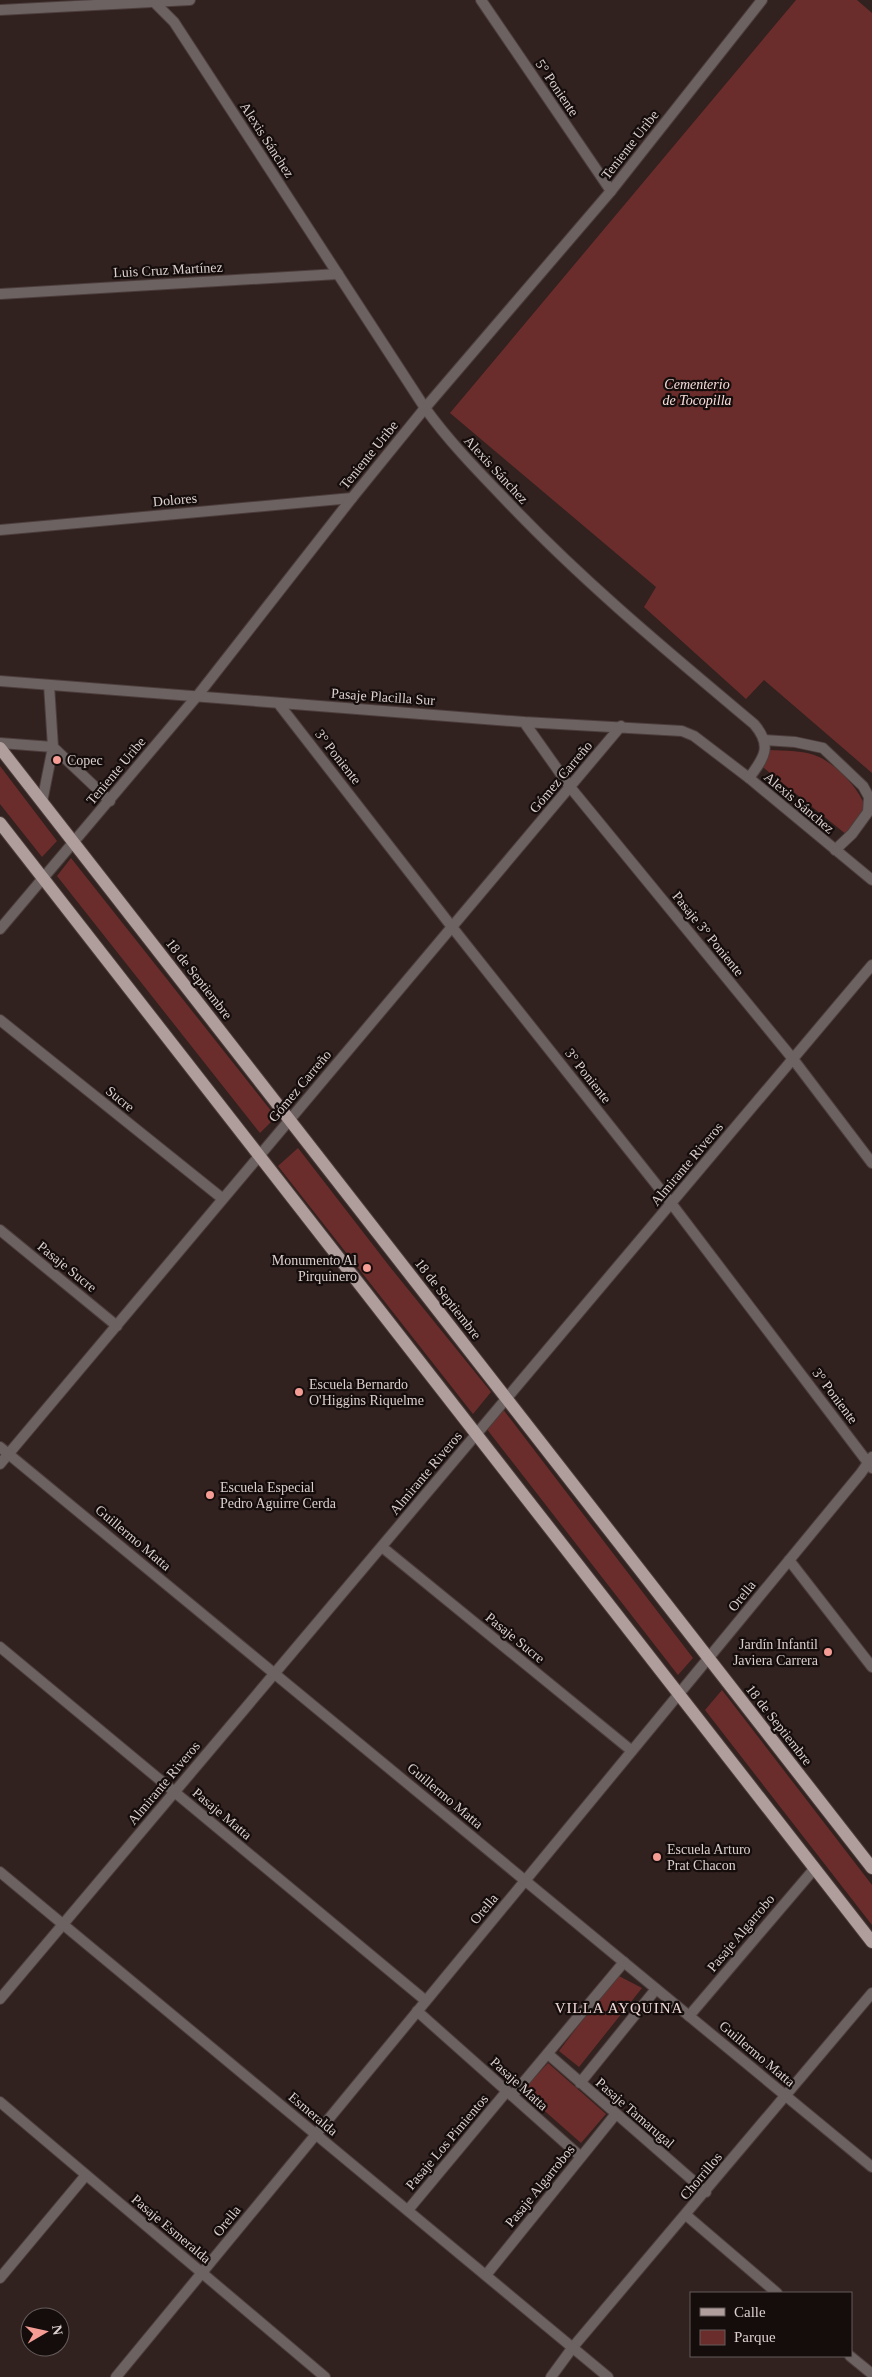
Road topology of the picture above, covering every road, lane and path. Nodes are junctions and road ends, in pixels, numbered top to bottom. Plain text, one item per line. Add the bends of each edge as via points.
1 (190, 0) edge
2 (481, 0) edge
3 (762, 0) edge
4 (153, 1) edge
5 (0, 10) edge
6 (611, 191) junction
7 (338, 274) junction
8 (0, 294) edge
9 (425, 408) junction
10 (352, 498) junction
11 (0, 530) edge
12 (0, 681) edge
13 (49, 685) junction
14 (198, 694) junction
15 (278, 703) junction
16 (524, 722) junction
17 (621, 726) junction
18 (764, 740) junction
19 (0, 743) edge
20 (53, 747) junction
21 (0, 748) edge
22 (749, 778) junction
23 (570, 787) junction
24 (110, 801) junction
25 (42, 802) junction
26 (0, 824) edge
27 (74, 843) junction
28 (835, 850) junction
29 (44, 878) junction
30 (872, 880) edge
31 (452, 927) junction
32 (0, 929) edge
33 (872, 966) edge
34 (0, 1020) edge
35 (793, 1059) junction
36 (290, 1120) junction
37 (259, 1156) junction
38 (872, 1163) edge
39 (223, 1199) junction
40 (671, 1203) junction
41 (0, 1230) edge
42 (116, 1326) junction
43 (508, 1397) junction
44 (477, 1433) junction
45 (0, 1447) edge
46 (9, 1454) junction
47 (870, 1462) edge
48 (0, 1464) edge
49 (382, 1547) junction
50 (789, 1560) junction
51 (0, 1647) edge
52 (708, 1658) junction
53 (872, 1667) edge
54 (274, 1674) junction
55 (678, 1694) junction
56 (632, 1751) junction
57 (174, 1792) junction
58 (815, 1868) junction
59 (872, 1868) edge
60 (0, 1872) edge
61 (525, 1880) junction
62 (63, 1924) junction
63 (872, 1942) edge
64 (624, 1962) junction
65 (656, 1989) junction
66 (872, 1993) edge
67 (0, 1999) edge
68 (426, 2001) junction
69 (417, 2011) junction
70 (689, 2016) junction
71 (548, 2054) junction
72 (580, 2083) junction
73 (510, 2094) junction
74 (786, 2096) junction
75 (0, 2102) edge
76 (615, 2115) junction
77 (316, 2134) junction
78 (580, 2157) junction
79 (872, 2167) edge
80 (86, 2175) junction
81 (706, 2192) junction
82 (408, 2210) junction
83 (686, 2215) junction
84 (202, 2273) junction
85 (486, 2275) junction
86 (0, 2278) edge
87 (776, 2292) edge
88 (573, 2348) junction
89 (851, 2357) edge
90 (872, 2374) edge
91 (116, 2377) edge
92 (325, 2377) edge
93 (550, 2377) edge
94 (608, 2377) edge

1 - 4 street
2 - 6 street, 5° Poniente
3 - 6 street, Teniente Uribe
4 - 5 street
4 - 7 street, Alexis Sánchez via 174,22
6 - 9 street, Teniente Uribe
7 - 8 street, Luis Cruz Martínez
7 - 9 street, Alexis Sánchez
9 - 10 street, Teniente Uribe
9 - 18 street, Alexis Sánchez via 446,438 537,534 625,616 754,724
10 - 11 street, Dolores
10 - 14 street, Teniente Uribe
12 - 13 street, Pasaje Placilla Sur
13 - 14 street, Pasaje Placilla Sur
13 - 20 street
14 - 15 street, Pasaje Placilla Sur
14 - 24 street, Teniente Uribe
15 - 16 street, Pasaje Placilla Sur
15 - 31 street, 3° Poniente
16 - 17 street, Pasaje Placilla Sur
16 - 23 street, Pasaje 3° Poniente
17 - 22 street, Pasaje Placilla Sur via 688,734
17 - 23 street, Gómez Carreño
18 - 22 street, Alexis Sánchez via 763,759
18 - 28 street via 823,748 863,786 869,797 868,812
19 - 20 street
20 - 24 street
20 - 25 street
21 - 25 main road, 18 de Septiembre
22 - 28 street, Alexis Sánchez
23 - 31 street, Gómez Carreño
23 - 35 street, Pasaje 3° Poniente
24 - 27 street, Teniente Uribe
25 - 27 main road, 18 de Septiembre
26 - 29 main road
27 - 29 street, Teniente Uribe
27 - 36 main road, 18 de Septiembre
28 - 30 street, Alexis Sánchez
29 - 32 street, Teniente Uribe
29 - 37 main road
31 - 36 street, Gómez Carreño
31 - 40 street, 3° Poniente
33 - 35 street, Almirante Riveros
34 - 39 street, Sucre
35 - 38 street, Pasaje 3° Poniente
35 - 40 street, Almirante Riveros
36 - 37 street, Gómez Carreño
36 - 43 main road, 18 de Septiembre
37 - 39 street, Gómez Carreño
37 - 44 main road
39 - 42 street, Gómez Carreño
40 - 43 street, Almirante Riveros
40 - 47 street, 3° Poniente
41 - 42 street, Pasaje Sucre
42 - 46 street, Gómez Carreño
43 - 44 street, Almirante Riveros
43 - 52 main road, 18 de Septiembre
44 - 49 street, Almirante Riveros
44 - 55 main road
45 - 46 street, Guillermo Matta
46 - 48 street, Gómez Carreño
46 - 54 street, Guillermo Matta
47 - 50 street, Orella
49 - 54 street, Almirante Riveros
49 - 56 street, Pasaje Sucre
50 - 52 street, Orella
50 - 53 street
51 - 57 street, Pasaje Matta
52 - 55 street, Orella
52 - 59 main road, 18 de Septiembre
54 - 57 street, Almirante Riveros
54 - 61 street, Guillermo Matta
55 - 56 street, Orella
55 - 58 main road
56 - 61 street, Orella
57 - 62 street, Almirante Riveros
57 - 68 street, Pasaje Matta
58 - 63 main road
58 - 70 street, Pasaje Algarrobo
60 - 62 street, Esmeralda
61 - 64 street, Guillermo Matta
61 - 68 street, Orella
62 - 67 street, Almirante Riveros
62 - 77 street, Esmeralda
64 - 65 street, Guillermo Matta
64 - 71 street
65 - 70 street, Guillermo Matta
65 - 72 street
66 - 74 street, Chorrillos
68 - 69 street, Orella
69 - 73 street, Pasaje Matta
69 - 77 street, Orella
70 - 74 street, Guillermo Matta
71 - 72 street, Pasaje Tamarugal
71 - 73 street
72 - 76 street, Pasaje Tamarugal
73 - 78 street, Pasaje Matta
73 - 82 street, Pasaje Los Pimientos
74 - 79 street, Guillermo Matta
74 - 81 street, Chorrillos
75 - 80 street, Pasaje Esmeralda
76 - 78 street, Pasaje Algarrobos
76 - 81 street, Pasaje Tamarugal
77 - 82 street, Esmeralda
77 - 84 street, Orella
78 - 85 street, Pasaje Algarrobos
80 - 84 street, Pasaje Esmeralda
80 - 86 street
81 - 83 street, Chorrillos
82 - 85 street, Esmeralda
83 - 87 street
83 - 88 street, Chorrillos
84 - 91 street, Orella
84 - 92 street, Pasaje Esmeralda
85 - 88 street, Esmeralda
88 - 93 street, Chorrillos
88 - 94 street, Esmeralda
89 - 90 street

